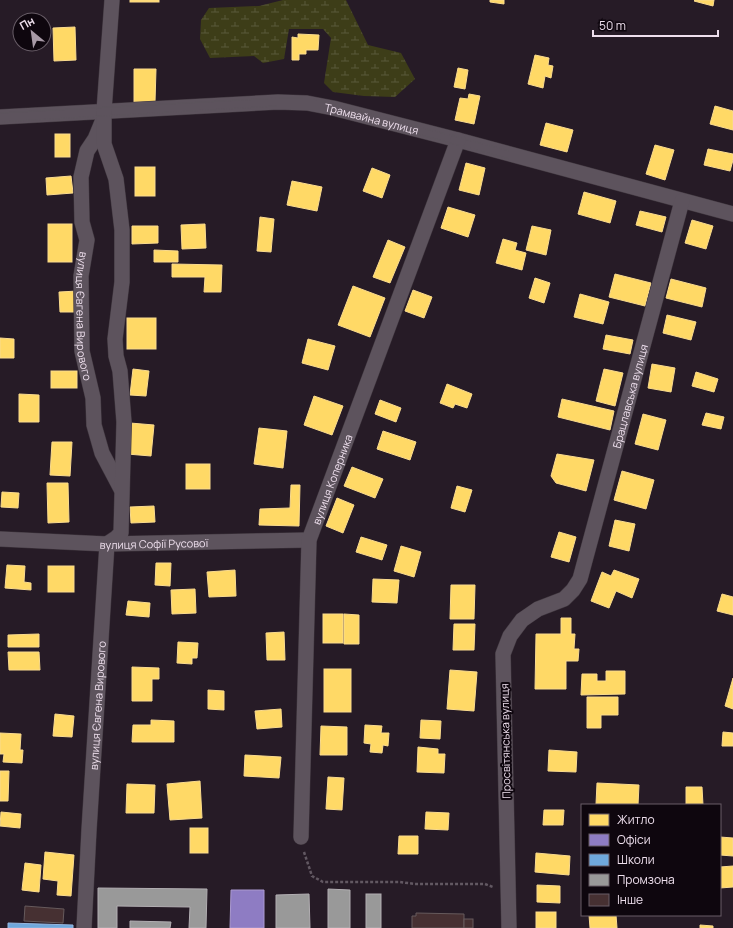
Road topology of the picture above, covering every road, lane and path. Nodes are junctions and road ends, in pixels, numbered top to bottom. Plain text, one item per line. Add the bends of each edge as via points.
1 (112, 0) edge
2 (104, 114) junction
3 (0, 117) edge
4 (458, 140) junction
5 (682, 201) junction
6 (733, 214) edge
7 (122, 490) junction
8 (0, 539) edge
9 (309, 540) junction
10 (107, 544) junction
11 (573, 590) joint
12 (301, 837) joint
13 (508, 891) junction
14 (84, 928) edge
15 (509, 928) edge

1 - 2 street, вулиця Євгена Вирового
2 - 3 street, Трамвайна вулиця
2 - 4 street, Трамвайна вулиця via 278,102 307,103
2 - 7 street, вулиця Євгена Вирового via 104,144 116,179 122,230 122,282 115,339 124,422
2 - 7 street, вулиця Євгена Вирового via 95,139 87,151 82,177 82,222 87,240 81,276 82,351 93,398 94,425 102,453
4 - 5 street, Трамвайна вулиця
4 - 9 street, вулиця Коперника
5 - 6 street, Трамвайна вулиця
5 - 11 street, Брацлавська вулиця via 580,579
7 - 10 street, вулиця Євгена Вирового via 121,532
8 - 10 street, вулиця Софії Русової
9 - 10 street, вулиця Софії Русової
9 - 12 street, вулиця Коперника
10 - 14 street, вулиця Євгена Вирового
11 - 13 street, Просвітянська вулиця via 564,599 538,609 522,620 510,636 503,654
12 - 13 path via 312,876 323,882 485,884
13 - 15 street, Просвітянська вулиця

